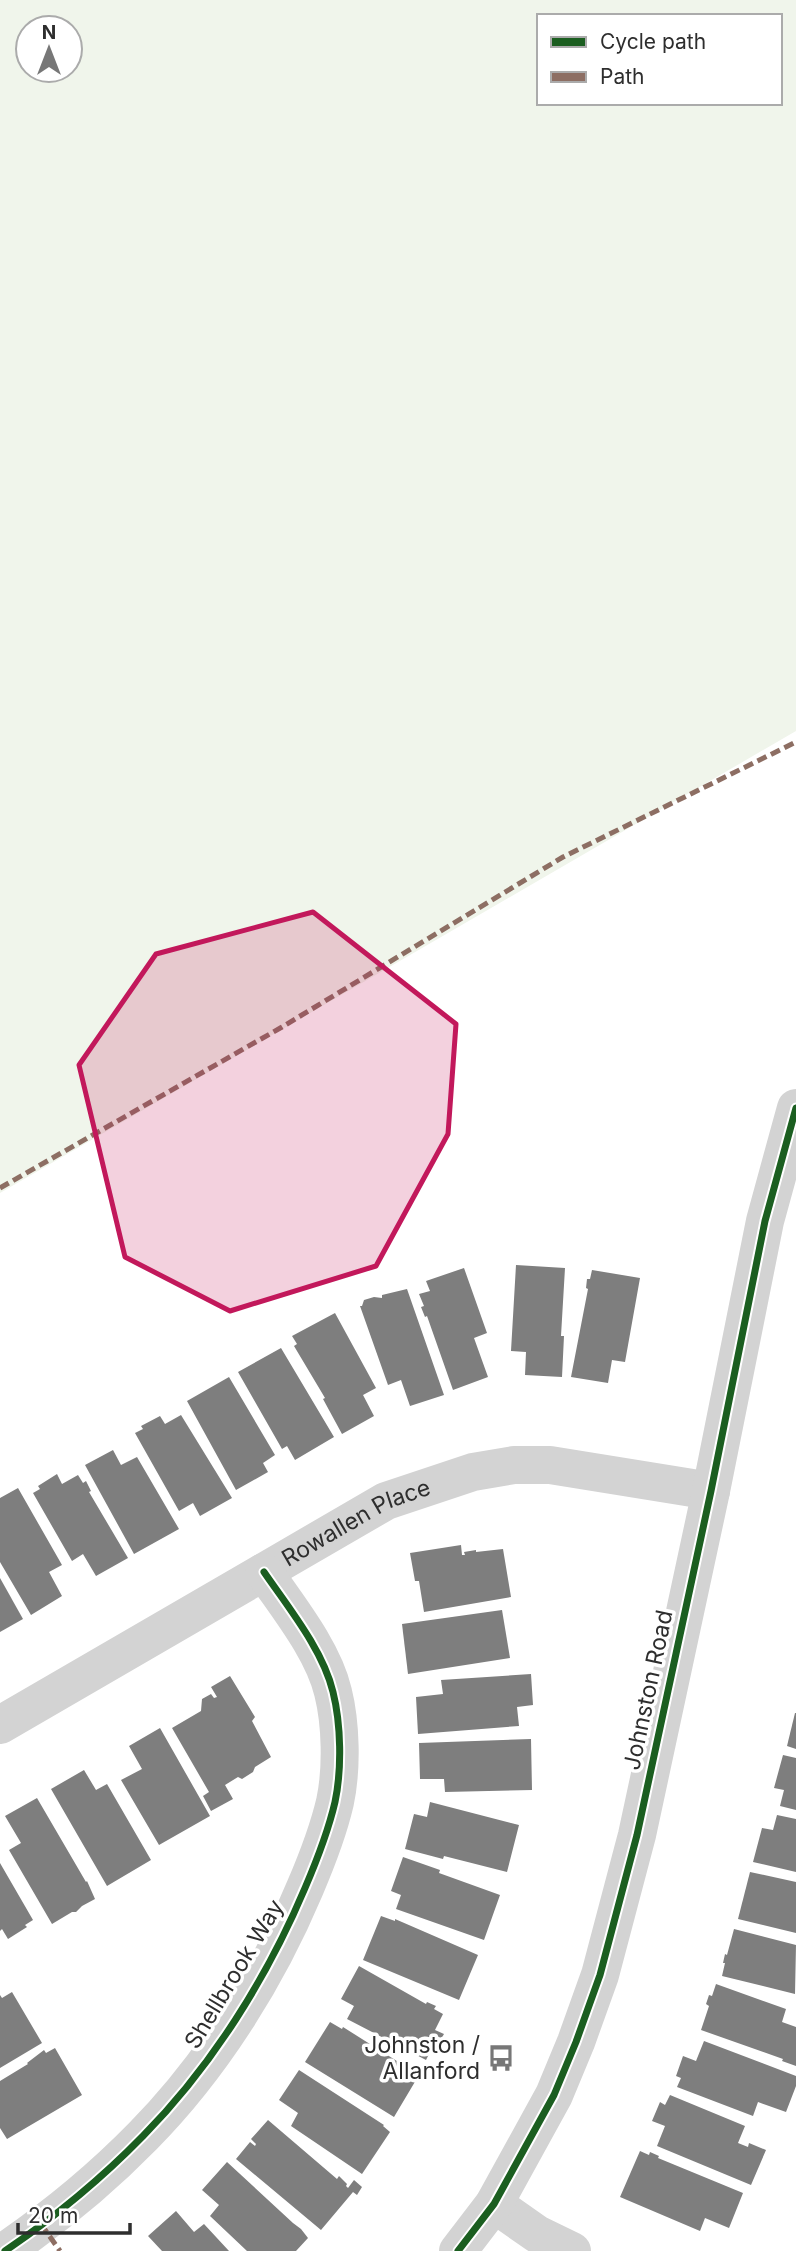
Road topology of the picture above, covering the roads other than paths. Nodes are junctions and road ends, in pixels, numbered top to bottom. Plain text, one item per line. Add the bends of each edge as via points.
1 (796, 1108) edge
2 (711, 1491) junction
3 (264, 1572) junction
4 (0, 1725) edge
5 (494, 2204) junction
6 (5, 2251) edge
7 (458, 2251) edge
8 (572, 2251) edge

1 - 2 street, Johnston Road via 765,1221
2 - 3 street, Rowallen Place via 550,1465 473,1472 386,1501
2 - 5 street, Johnston Road via 637,1835 600,1975 554,2095
3 - 4 street, Rowallen Place
3 - 6 street, Shellbrook Way via 316,1652 332,1690 340,1743 335,1801 321,1849 288,1929 191,2082 88,2189
5 - 7 street, Johnston Road
5 - 8 street via 537,2234

